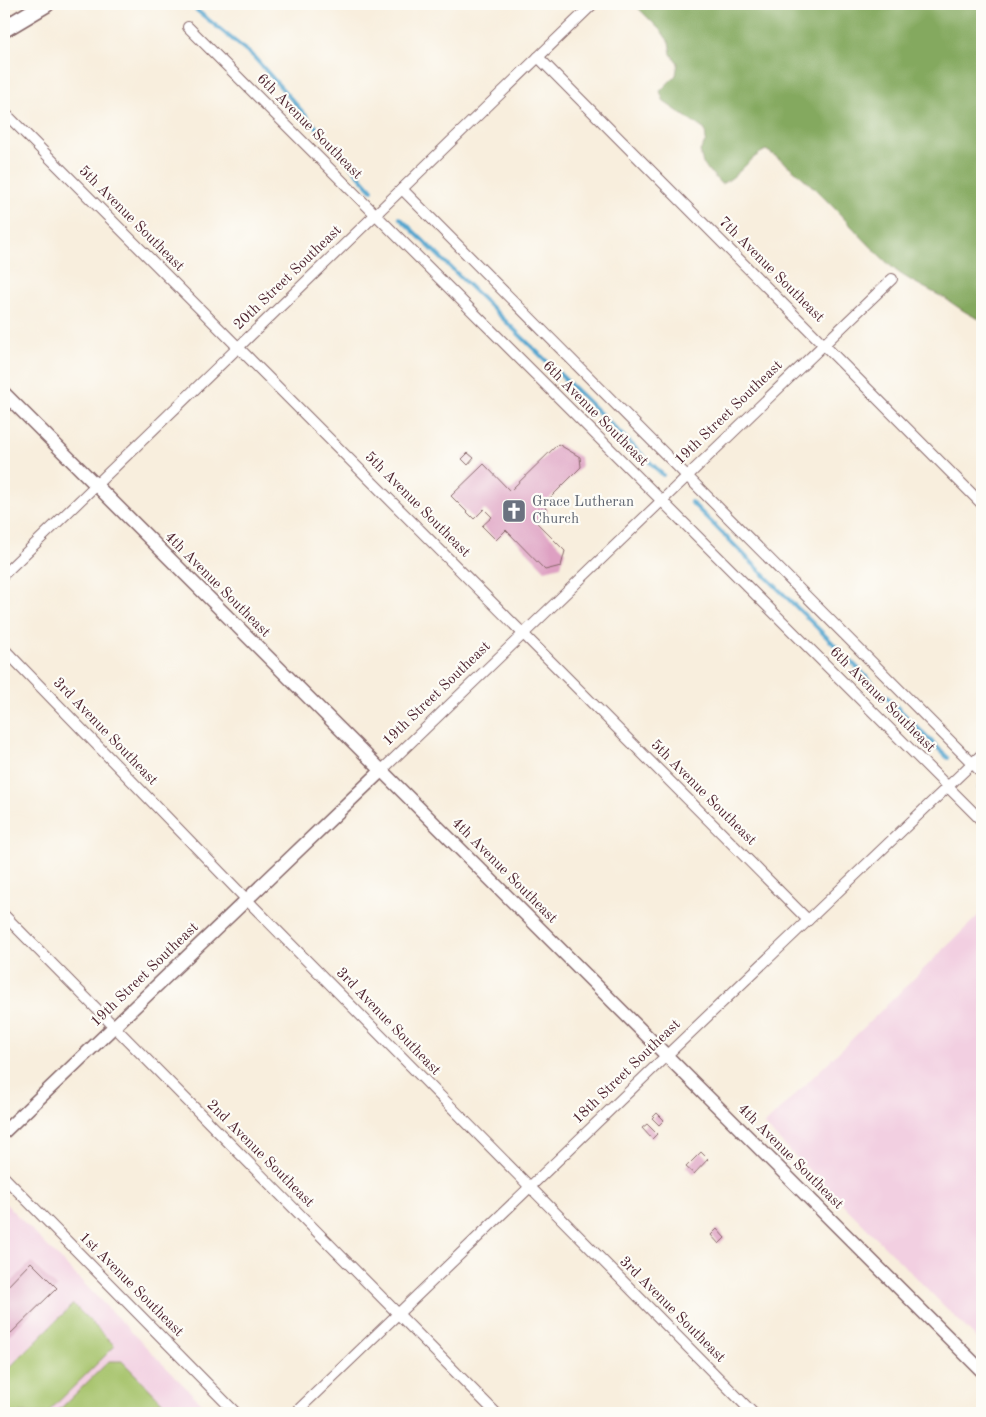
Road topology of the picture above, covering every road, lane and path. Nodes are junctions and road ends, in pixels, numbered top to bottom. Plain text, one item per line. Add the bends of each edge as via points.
1 (46, 4) edge
2 (593, 4) edge
3 (188, 27) dead end
4 (4, 29) edge
5 (538, 57) junction
6 (4, 112) edge
7 (402, 189) junction
8 (375, 215) junction
9 (892, 279) dead end
10 (823, 345) junction
11 (238, 347) junction
12 (4, 393) edge
13 (687, 476) junction
14 (95, 485) junction
15 (661, 501) junction
16 (982, 504) edge
17 (4, 574) edge
18 (524, 634) junction
19 (4, 648) edge
20 (982, 754) edge
21 (973, 763) junction
22 (381, 771) junction
23 (982, 773) edge
24 (948, 787) junction
25 (982, 821) edge
26 (247, 900) junction
27 (4, 915) edge
28 (808, 920) junction
29 (114, 1028) junction
30 (666, 1056) junction
31 (4, 1132) edge
32 (4, 1177) edge
33 (530, 1187) junction
34 (398, 1314) junction
35 (982, 1371) edge
36 (236, 1413) edge
37 (295, 1413) edge
38 (496, 1413) edge
39 (753, 1413) edge

1 - 4 main road
2 - 5 street, 20th Street Southeast
3 - 8 street, 6th Avenue Southeast
5 - 7 street, 20th Street Southeast
5 - 10 street, 7th Avenue Southeast
6 - 11 street, 5th Avenue Southeast
7 - 8 street, 20th Street Southeast
7 - 13 street, 6th Avenue Southeast
8 - 11 street, 20th Street Southeast
8 - 15 street, 6th Avenue Southeast
9 - 10 street, 19th Street Southeast
10 - 13 street, 19th Street Southeast
10 - 16 street, 7th Avenue Southeast
11 - 14 street, 20th Street Southeast
11 - 18 street, 5th Avenue Southeast
12 - 14 street, 4th Avenue Southeast
13 - 15 street, 19th Street Southeast
13 - 21 street, 6th Avenue Southeast
14 - 17 street, 20th Street Southeast
14 - 22 street, 4th Avenue Southeast
15 - 18 street, 19th Street Southeast
15 - 24 street, 6th Avenue Southeast
18 - 22 street, 19th Street Southeast
18 - 28 street, 5th Avenue Southeast
19 - 26 street, 3rd Avenue Southeast
20 - 21 street, 18th Street Southeast
21 - 23 street, 6th Avenue Southeast
21 - 24 street, 18th Street Southeast
22 - 26 street, 19th Street Southeast
22 - 30 street, 4th Avenue Southeast
24 - 25 street, 6th Avenue Southeast
24 - 28 street, 18th Street Southeast
26 - 29 street, 19th Street Southeast
26 - 33 street, 3rd Avenue Southeast
27 - 29 street, 2nd Avenue Southeast
28 - 30 street, 18th Street Southeast
29 - 31 street, 19th Street Southeast
29 - 34 street, 2nd Avenue Southeast
30 - 33 street, 18th Street Southeast
30 - 35 street, 4th Avenue Southeast
32 - 36 street, 1st Avenue Southeast
33 - 34 street, 18th Street Southeast
33 - 39 street, 3rd Avenue Southeast
34 - 37 street, 18th Street Southeast
34 - 38 street, 2nd Avenue Southeast

